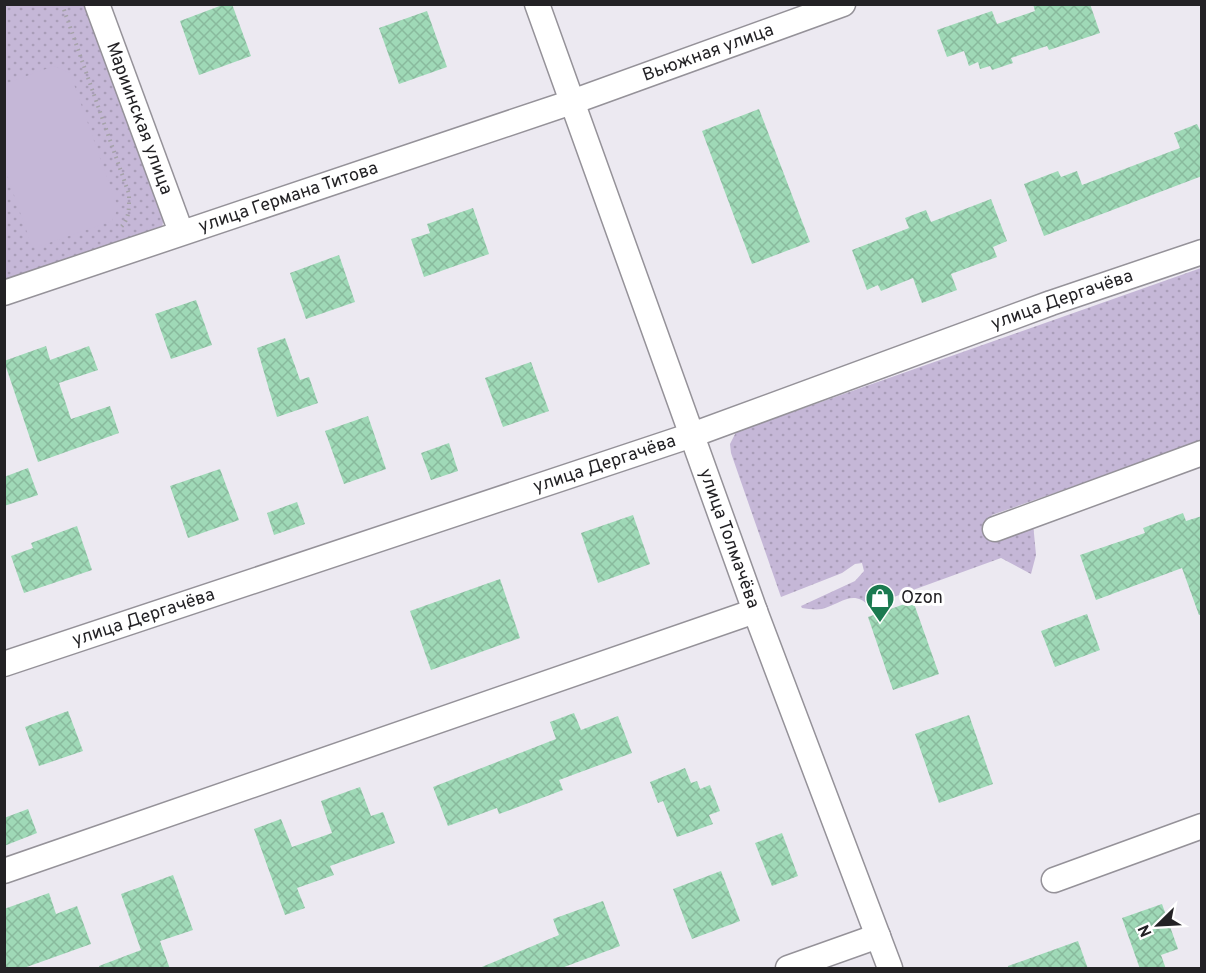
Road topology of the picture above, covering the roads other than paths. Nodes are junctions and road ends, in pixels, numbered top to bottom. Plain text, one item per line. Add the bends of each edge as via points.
1 (97, 4) edge
2 (537, 4) edge
3 (843, 4) edge
4 (573, 102) junction
5 (181, 232) junction
6 (1202, 252) edge
7 (4, 293) edge
8 (692, 435) junction
9 (1202, 453) edge
10 (995, 529) dead end
11 (755, 611) junction
12 (4, 664) edge
13 (1202, 826) edge
14 (4, 871) edge
15 (1054, 880) dead end
16 (878, 936) junction
17 (788, 969) edge
18 (890, 969) edge

1 - 5 street, Мариинская улица
2 - 4 street, улица Толмачёва
3 - 4 street, Вьюжная улица
4 - 5 street, улица Германа Титова
4 - 8 street, улица Толмачёва
5 - 7 street, улица Германа Титова
6 - 8 street, улица Дергачёва
8 - 11 street, улица Толмачёва
8 - 12 street, улица Дергачёва
9 - 10 street
11 - 14 street
11 - 16 street, улица Толмачёва
13 - 15 street
16 - 17 street
16 - 18 street, улица Толмачёва

